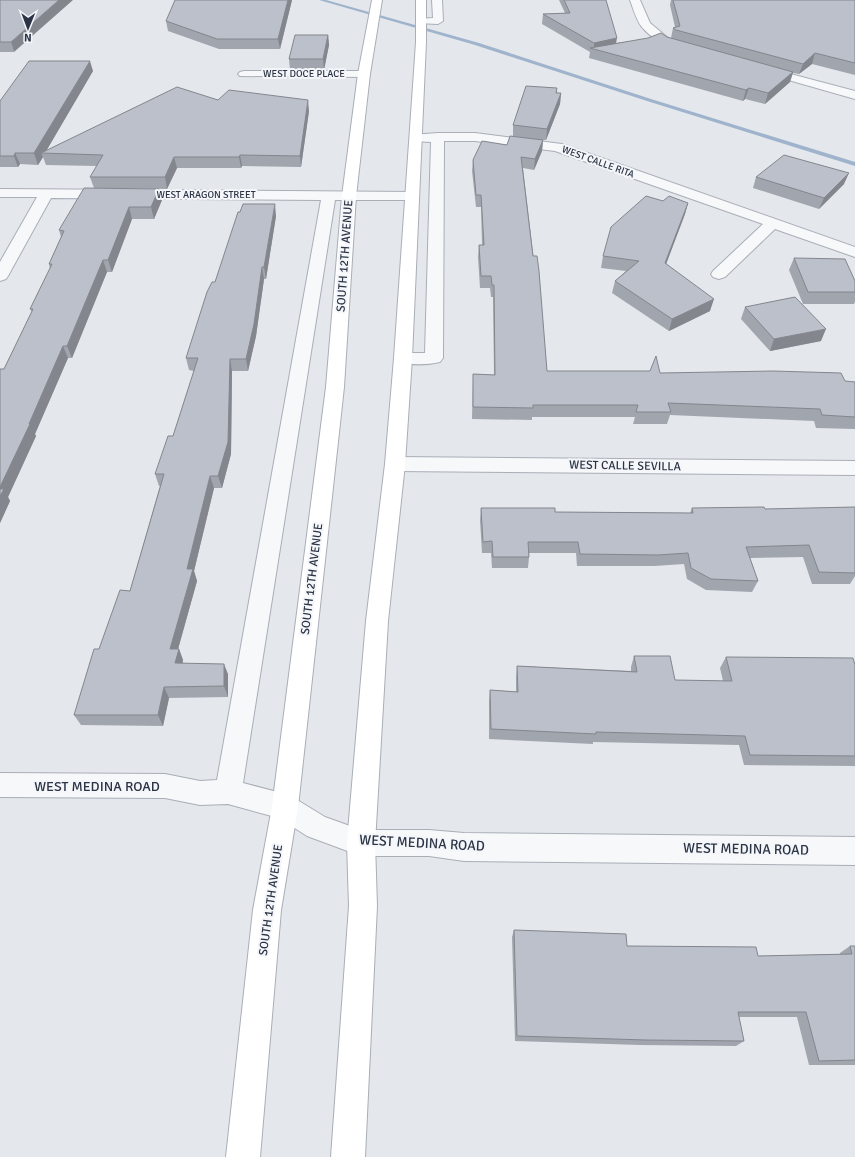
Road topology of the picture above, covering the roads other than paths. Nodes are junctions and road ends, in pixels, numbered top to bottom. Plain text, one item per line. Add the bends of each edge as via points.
1 (421, 0) edge
2 (437, 0) edge
3 (635, 0) edge
4 (374, 10) edge
5 (421, 28) junction
6 (691, 50) edge
7 (751, 66) edge
8 (244, 74) dead end
9 (364, 74) junction
10 (855, 95) edge
11 (438, 137) junction
12 (416, 138) junction
13 (0, 193) edge
14 (47, 193) junction
15 (339, 196) junction
16 (412, 196) junction
17 (772, 224) junction
18 (855, 252) edge
19 (719, 274) dead end
20 (0, 276) edge
21 (403, 358) junction
22 (395, 464) junction
23 (855, 468) edge
24 (0, 785) edge
25 (228, 792) junction
26 (285, 807) junction
27 (361, 843) junction
28 (855, 851) edge
29 (244, 1157) edge
30 (348, 1157) edge

1 - 5 street
2 - 5 street via 438,21
3 - 6 street via 645,24 669,44
4 - 9 street, SOUTH 12TH AVENUE
5 - 12 street
7 - 10 street
8 - 9 street, WEST DOCE PLACE
9 - 15 street, SOUTH 12TH AVENUE
11 - 12 street, WEST CALLE RITA
11 - 17 street, WEST CALLE RITA via 475,137 557,147
11 - 21 street via 434,358
12 - 16 street
13 - 14 street, WEST ARAGON STREET
14 - 15 street, WEST ARAGON STREET
14 - 20 street
15 - 16 street, WEST ARAGON STREET
15 - 25 street, SOUTH 12TH AVENUE
15 - 26 street, SOUTH 12TH AVENUE via 335,387
16 - 21 street
17 - 18 street, WEST CALLE RITA
17 - 19 street
21 - 22 street
22 - 23 street, WEST CALLE SEVILLA
22 - 27 street via 377,622
24 - 25 street, WEST MEDINA ROAD via 165,786 200,793
25 - 26 street, WEST MEDINA ROAD
26 - 27 street, WEST MEDINA ROAD via 318,827
26 - 29 street, SOUTH 12TH AVENUE via 267,910
27 - 28 street, WEST MEDINA ROAD via 429,843 464,847
27 - 30 street via 363,906

